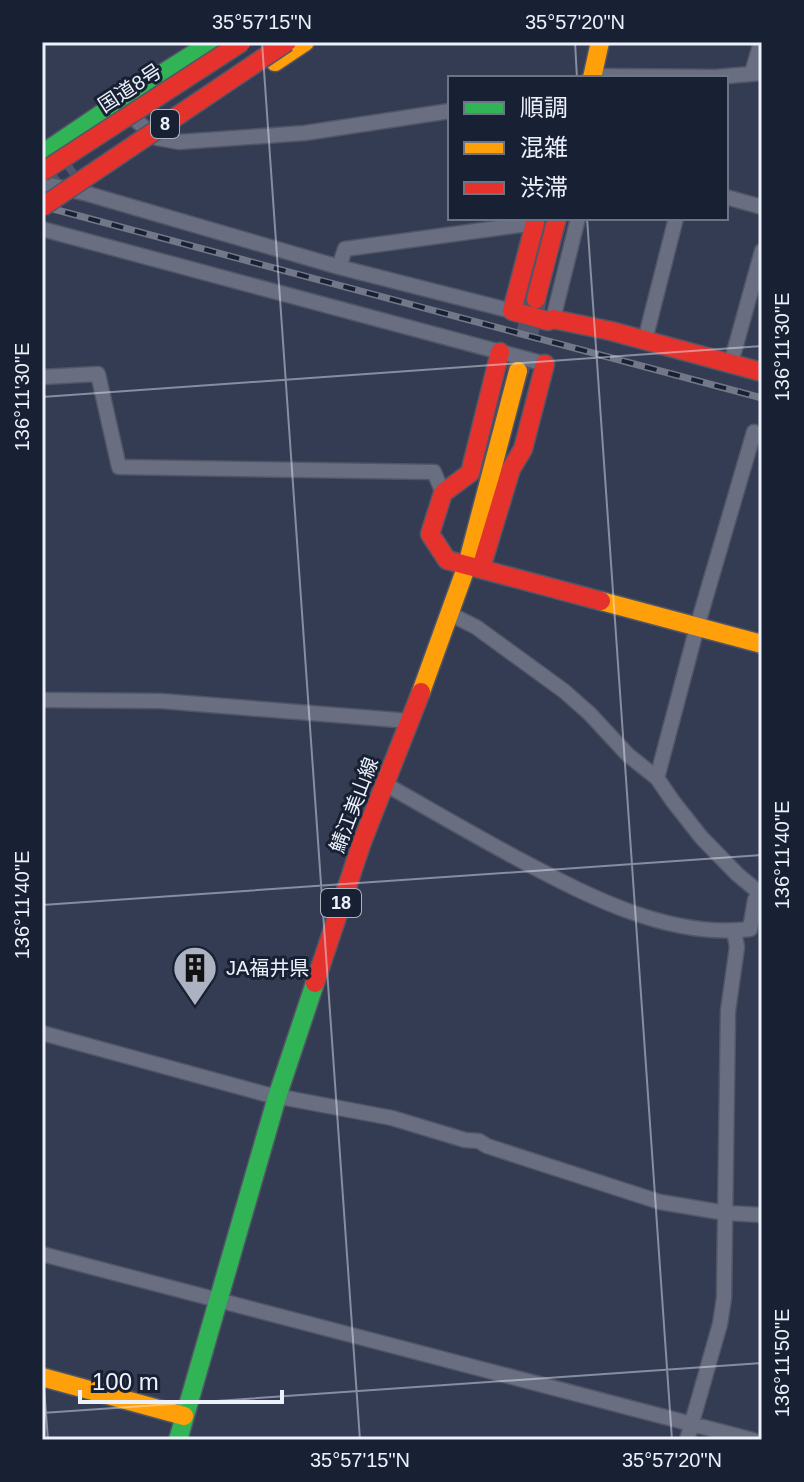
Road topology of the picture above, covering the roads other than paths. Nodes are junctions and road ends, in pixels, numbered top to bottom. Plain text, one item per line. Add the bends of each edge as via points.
1 (212, 42) edge
2 (242, 42) edge
3 (287, 42) edge
4 (305, 42) edge
5 (600, 42) edge
6 (761, 42) edge
7 (757, 73) edge
8 (592, 76) edge
9 (728, 77) edge
10 (117, 103) junction
11 (448, 111) edge
12 (138, 122) junction
13 (157, 138) junction
14 (42, 154) edge
15 (73, 166) tunnel mouth
16 (42, 172) edge
17 (42, 183) edge
18 (78, 191) junction
19 (728, 198) edge
20 (42, 207) edge
21 (762, 207) edge
22 (556, 220) edge
23 (578, 220) edge
24 (675, 220) edge
25 (536, 221) edge
26 (42, 229) edge
27 (762, 251) edge
28 (339, 267) junction
29 (536, 299) tunnel mouth
30 (512, 311) junction
31 (553, 319) junction
32 (645, 340) junction
33 (500, 352) junction
34 (731, 363) junction
35 (545, 364) joint
36 (518, 371) tunnel mouth
37 (762, 372) edge
38 (42, 377) edge
39 (754, 432) dead end
40 (443, 493) junction
41 (474, 566) junction
42 (450, 614) junction
43 (697, 627) junction
44 (762, 644) edge
45 (42, 700) edge
46 (410, 721) junction
47 (657, 778) junction
48 (385, 784) junction
49 (761, 894) edge
50 (734, 931) junction
51 (42, 1033) edge
52 (277, 1097) junction
53 (726, 1213) junction
54 (762, 1215) edge
55 (42, 1254) edge
56 (218, 1299) junction
57 (42, 1377) edge
58 (184, 1416) junction
59 (692, 1425) junction
60 (178, 1440) edge
61 (687, 1440) edge
62 (753, 1440) edge

1 - 10 main road
2 - 16 main road, 国道8号 / 8, bridge
3 - 20 main road, 8, bridge
4 - 13 main road
5 - 8 main road
6 - 7 street
7 - 9 street
10 - 12 street
10 - 14 main road
11 - 13 street via 305,133 179,142
12 - 13 street
12 - 15 main road
13 - 18 main road
17 - 18 street
18 - 28 street
19 - 21 street
22 - 29 main road
23 - 31 street
24 - 32 street
25 - 28 street via 345,249
25 - 30 main road
26 - 33 street
27 - 34 street
28 - 30 street
30 - 31 main road
31 - 32 main road
32 - 34 main road
33 - 35 street
33 - 40 main road via 470,473
34 - 37 main road
35 - 41 main road via 523,449
36 - 41 main road, 鯖江美山線 / 18
38 - 40 street via 98,374 119,467 434,472
39 - 43 street
40 - 41 main road via 430,534 447,560
41 - 42 main road, 鯖江美山線 / 18
41 - 43 main road
42 - 46 main road, 鯖江美山線 / 18
42 - 47 street via 564,691
43 - 44 main road
43 - 47 street
45 - 46 street via 161,701
46 - 48 main road, 鯖江美山線 / 18
47 - 49 street via 701,837
48 - 50 street via 600,900 694,929
48 - 52 main road, 鯖江美山線 / 18
49 - 50 street via 750,929
50 - 53 street
51 - 52 street
52 - 53 street via 392,1118 479,1141 660,1202
52 - 56 main road, 鯖江美山線 / 18
53 - 54 street
53 - 59 street via 720,1324
55 - 56 street
56 - 58 main road, 鯖江美山線 / 18
56 - 59 street
57 - 58 main road
58 - 60 main road, 鯖江美山線 / 18
59 - 61 street
59 - 62 street

